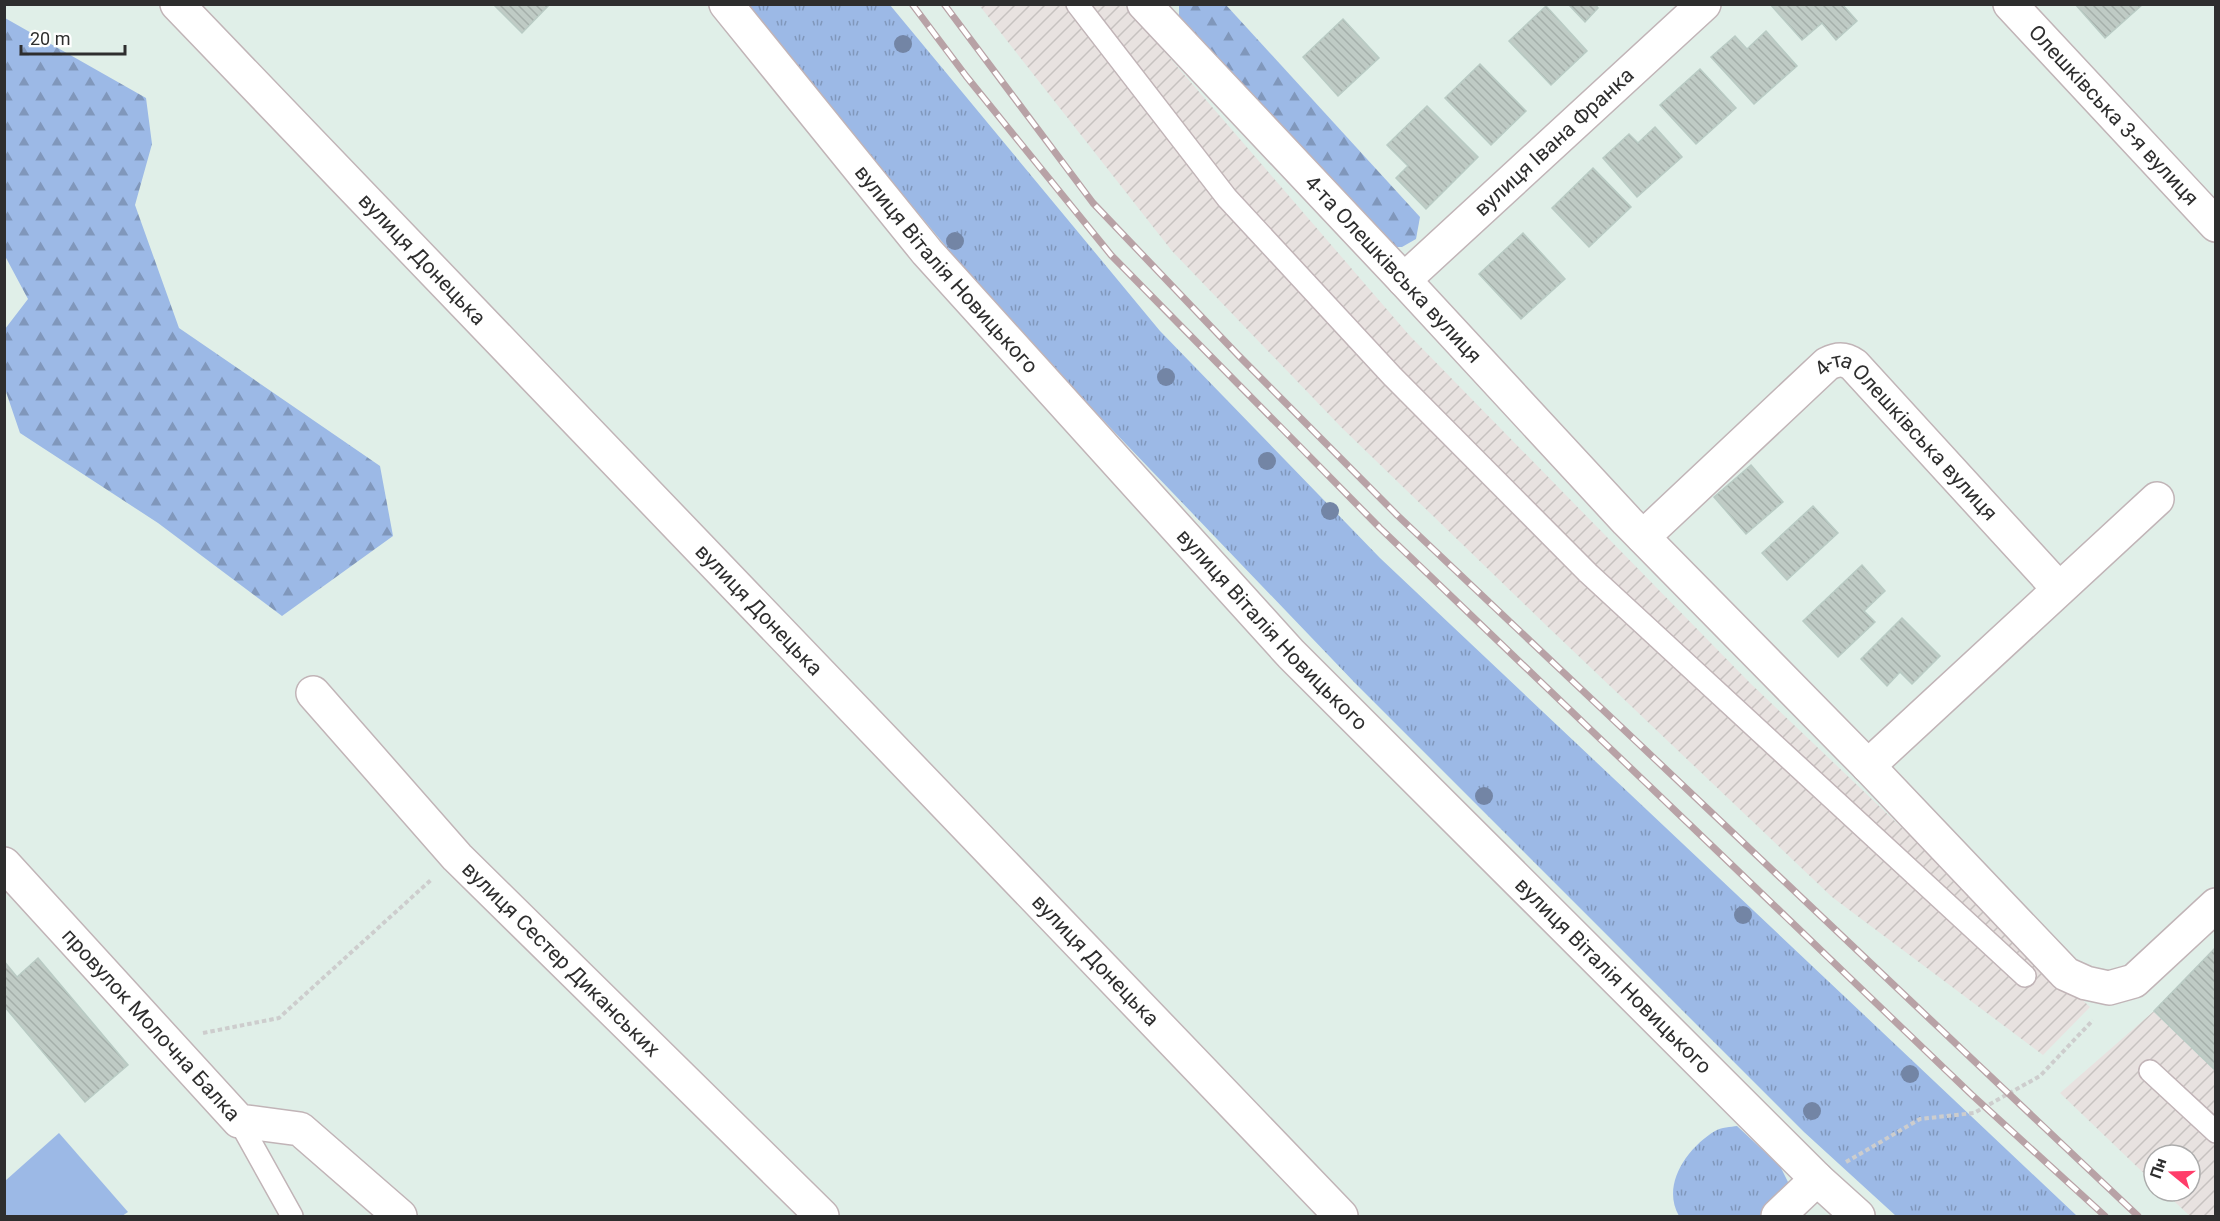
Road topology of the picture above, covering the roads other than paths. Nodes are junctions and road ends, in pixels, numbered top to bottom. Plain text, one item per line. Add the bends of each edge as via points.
1 (177, 4) edge
2 (726, 4) edge
3 (1077, 4) edge
4 (1144, 4) edge
5 (1704, 4) edge
6 (2010, 4) edge
7 (2216, 225) edge
8 (1404, 280) junction
9 (2157, 499) dead end
10 (1643, 537) junction
11 (2059, 589) junction
12 (313, 693) dead end
13 (1868, 766) junction
14 (4, 864) edge
15 (2216, 905) edge
16 (2025, 976) dead end
17 (2150, 1071) dead end
18 (239, 1121) junction
19 (2216, 1131) edge
20 (1817, 1179) junction
21 (292, 1216) edge
22 (400, 1216) edge
23 (822, 1216) edge
24 (1341, 1216) edge
25 (1778, 1216) edge
26 (1858, 1216) edge

1 - 24 street, вулиця Донецька
2 - 20 street, вулиця Віталія Новицького via 927,252 1292,654
3 - 16 lane via 1227,198 1392,376 1588,573
4 - 8 street, 4-та Олешківська вулиця
5 - 8 street, вулиця Івана Франка
6 - 7 street, Олешківська 3-я вулиця
8 - 10 street, 4-та Олешківська вулиця
9 - 11 street
10 - 11 street, 4-та Олешківська вулиця via 1827,364 1847,360
10 - 13 street, 4-та Олешківська вулиця
11 - 13 street
12 - 23 street, вулиця Сестер Диканських via 457,857
13 - 15 street, 4-та Олешківська вулиця via 2066,974 2086,983 2109,988 2134,981
14 - 18 street, провулок Молочна Балка
17 - 19 lane
18 - 21 lane
18 - 22 street, провулок Молочна Балка via 300,1129
20 - 25 street
20 - 26 street, вулиця Віталія Новицького

